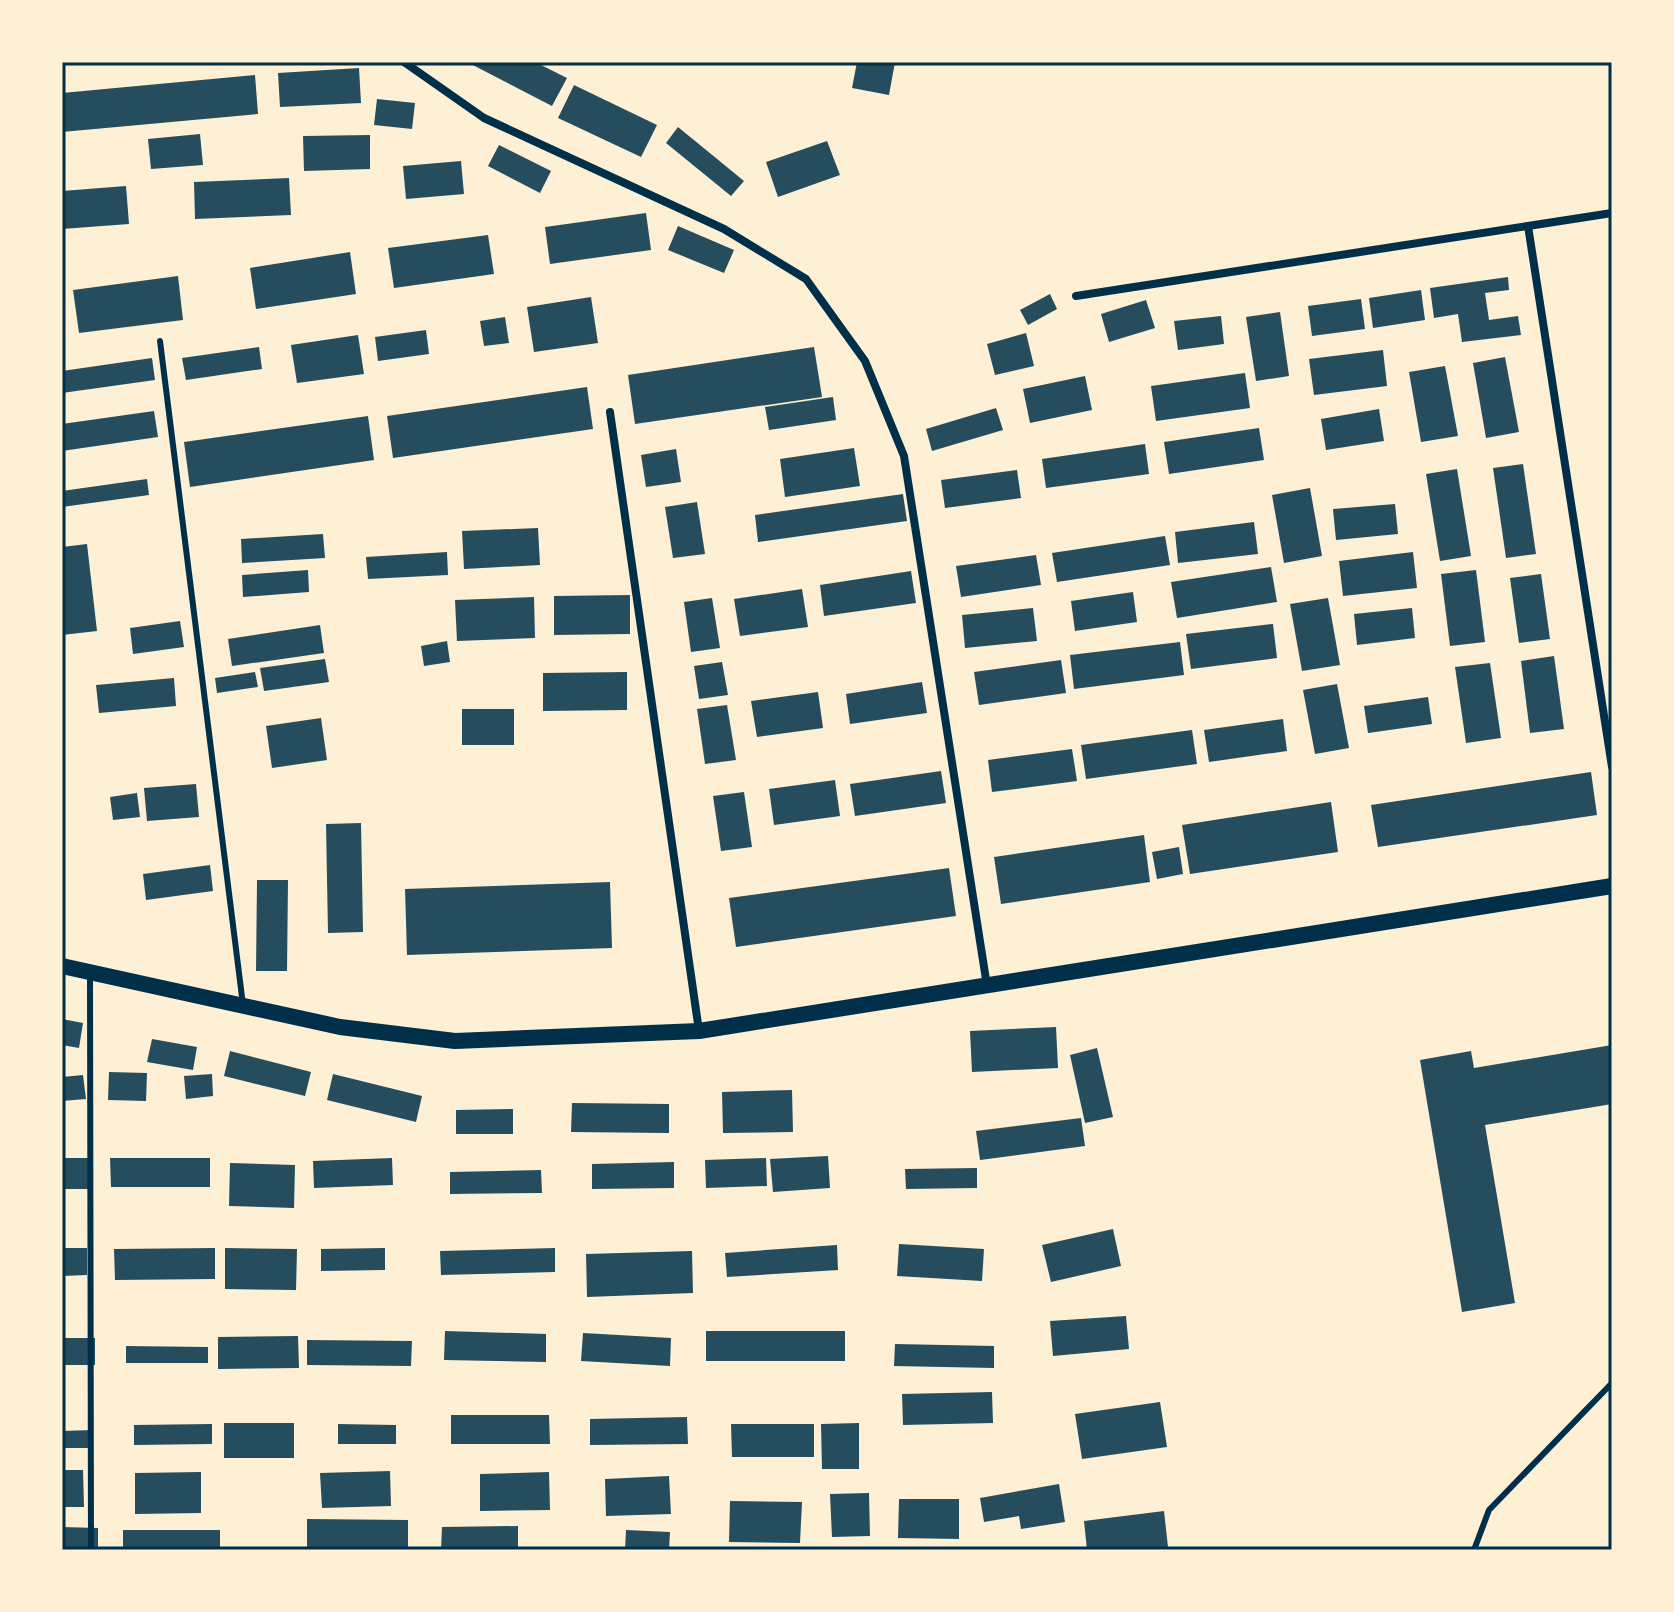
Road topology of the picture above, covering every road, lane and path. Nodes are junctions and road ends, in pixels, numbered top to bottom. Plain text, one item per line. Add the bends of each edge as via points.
1 (404, 62) edge
2 (1612, 213) edge
3 (1528, 226) junction
4 (1076, 296) dead end
5 (160, 341) dead end
6 (610, 412) dead end
7 (1612, 767) edge
8 (1612, 886) edge
9 (62, 966) edge
10 (90, 972) junction
11 (987, 986) junction
12 (243, 1005) junction
13 (699, 1031) junction
14 (1612, 1383) edge
15 (91, 1550) edge
16 (1474, 1550) edge

1 - 11 street via 484,118 724,229 806,279 865,361 904,456
2 - 3 street
3 - 4 street
3 - 7 street
5 - 12 lane
6 - 13 street
8 - 11 main road
9 - 10 main road
10 - 12 main road
10 - 15 lane
11 - 13 main road
12 - 13 main road via 340,1027 455,1041
14 - 16 lane via 1489,1510

